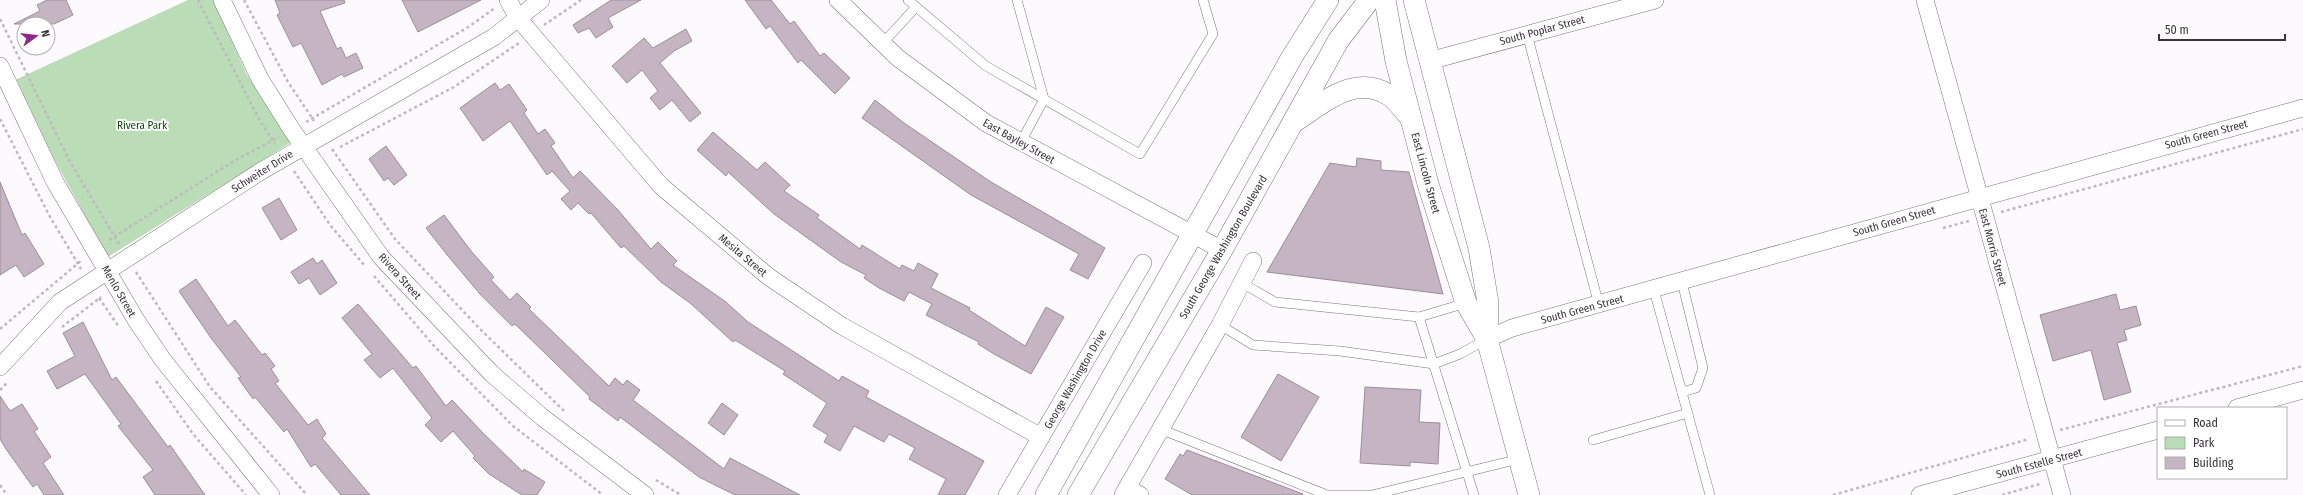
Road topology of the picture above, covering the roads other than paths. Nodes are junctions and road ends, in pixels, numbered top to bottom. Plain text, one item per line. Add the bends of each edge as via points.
1 (222, 0) edge
2 (508, 0) edge
3 (541, 0) edge
4 (838, 0) edge
5 (908, 0) edge
6 (1017, 0) edge
7 (1203, 0) edge
8 (1328, 0) edge
9 (1369, 0) edge
10 (1385, 0) edge
11 (1414, 0) edge
12 (1655, 0) edge
13 (1925, 0) edge
14 (915, 8) junction
15 (518, 18) junction
16 (1527, 34) junction
17 (883, 43) junction
18 (1429, 61) junction
19 (0, 66) edge
20 (1044, 99) junction
21 (2303, 108) edge
22 (1411, 119) junction
23 (1292, 124) junction
24 (1021, 142) junction
25 (304, 145) junction
26 (1980, 197) junction
27 (1191, 235) junction
28 (1222, 250) junction
29 (1253, 261) dead end
30 (1143, 263) dead end
31 (108, 271) junction
32 (1682, 282) junction
33 (1242, 283) junction
34 (1654, 290) junction
35 (1466, 303) junction
36 (1599, 305) junction
37 (1419, 317) junction
38 (1220, 325) junction
39 (1487, 339) junction
40 (1434, 364) junction
41 (5, 373) edge
42 (2303, 390) edge
43 (1682, 392) junction
44 (2241, 407) edge
45 (1688, 413) junction
46 (1160, 430) junction
47 (2157, 430) edge
48 (1041, 437) junction
49 (1592, 440) dead end
50 (1519, 459) junction
51 (2045, 461) junction
52 (1467, 472) junction
53 (1130, 493) edge
54 (271, 495) edge
55 (645, 495) edge
56 (1007, 495) edge
57 (1046, 495) edge
58 (1078, 495) edge
59 (1474, 495) edge
60 (1529, 495) edge
61 (1710, 495) edge
62 (1920, 495) edge
63 (2062, 495) edge

1 - 25 street, Rivera Street via 260,79
2 - 15 street, Mesita Street
3 - 15 street, Schweiter Drive
4 - 17 street, East Bayley Street
5 - 14 lane
6 - 20 lane
7 - 20 lane via 1213,34 1140,154
8 - 27 street via 1292,57
9 - 23 street, South George Washington Boulevard via 1338,41
10 - 22 street, East Lincoln Street via 1396,61
11 - 18 street, East Lincoln Street
12 - 16 street, South Poplar Street
13 - 26 street, East Morris Street
14 - 17 lane
14 - 20 lane via 986,66
15 - 25 street, Schweiter Drive via 494,37
15 - 48 street, Mesita Street via 661,186 769,277 842,326
16 - 18 street, South Poplar Street
16 - 36 lane
17 - 24 street, East Bayley Street via 898,58 986,123
18 - 39 street, East Lincoln Street via 1479,248 1488,303
19 - 31 street, Menlo Street via 55,182
20 - 24 lane
21 - 26 street, South Green Street
22 - 23 street via 1389,95 1373,89 1355,87 1333,95
22 - 35 street, East Lincoln Street via 1428,184
23 - 28 street, South George Washington Boulevard
24 - 27 street, East Bayley Street
25 - 31 street, Schweiter Drive
25 - 55 street, Rivera Street via 381,257 492,374 542,417
26 - 32 street, South Green Street
26 - 51 street, East Morris Street
27 - 28 street, East Bayley Street
27 - 57 street
28 - 58 street, South George Washington Boulevard
29 - 33 street
30 - 48 street, George Washington Drive
31 - 41 street, Schweiter Drive via 60,302
31 - 54 street, Menlo Street via 163,360
32 - 34 street, South Green Street
32 - 43 lane via 1703,368 1696,388
33 - 37 lane via 1275,302
33 - 38 street
34 - 36 street, South Green Street
34 - 43 lane
35 - 37 lane
35 - 39 street, East Lincoln Street
36 - 39 street, South Green Street via 1512,328
37 - 40 lane
38 - 40 lane via 1253,345 1340,352
38 - 46 street
39 - 40 lane via 1460,354
39 - 50 street, East Lincoln Street
40 - 52 lane
42 - 44 street
43 - 45 lane
45 - 49 lane
45 - 61 lane
46 - 52 lane via 1327,495 1372,495
46 - 53 street
47 - 51 street, South Estelle Street
48 - 56 street, George Washington Drive
50 - 52 lane
50 - 60 street, East Lincoln Street
51 - 62 street, South Estelle Street
51 - 63 street, East Morris Street
52 - 59 lane

